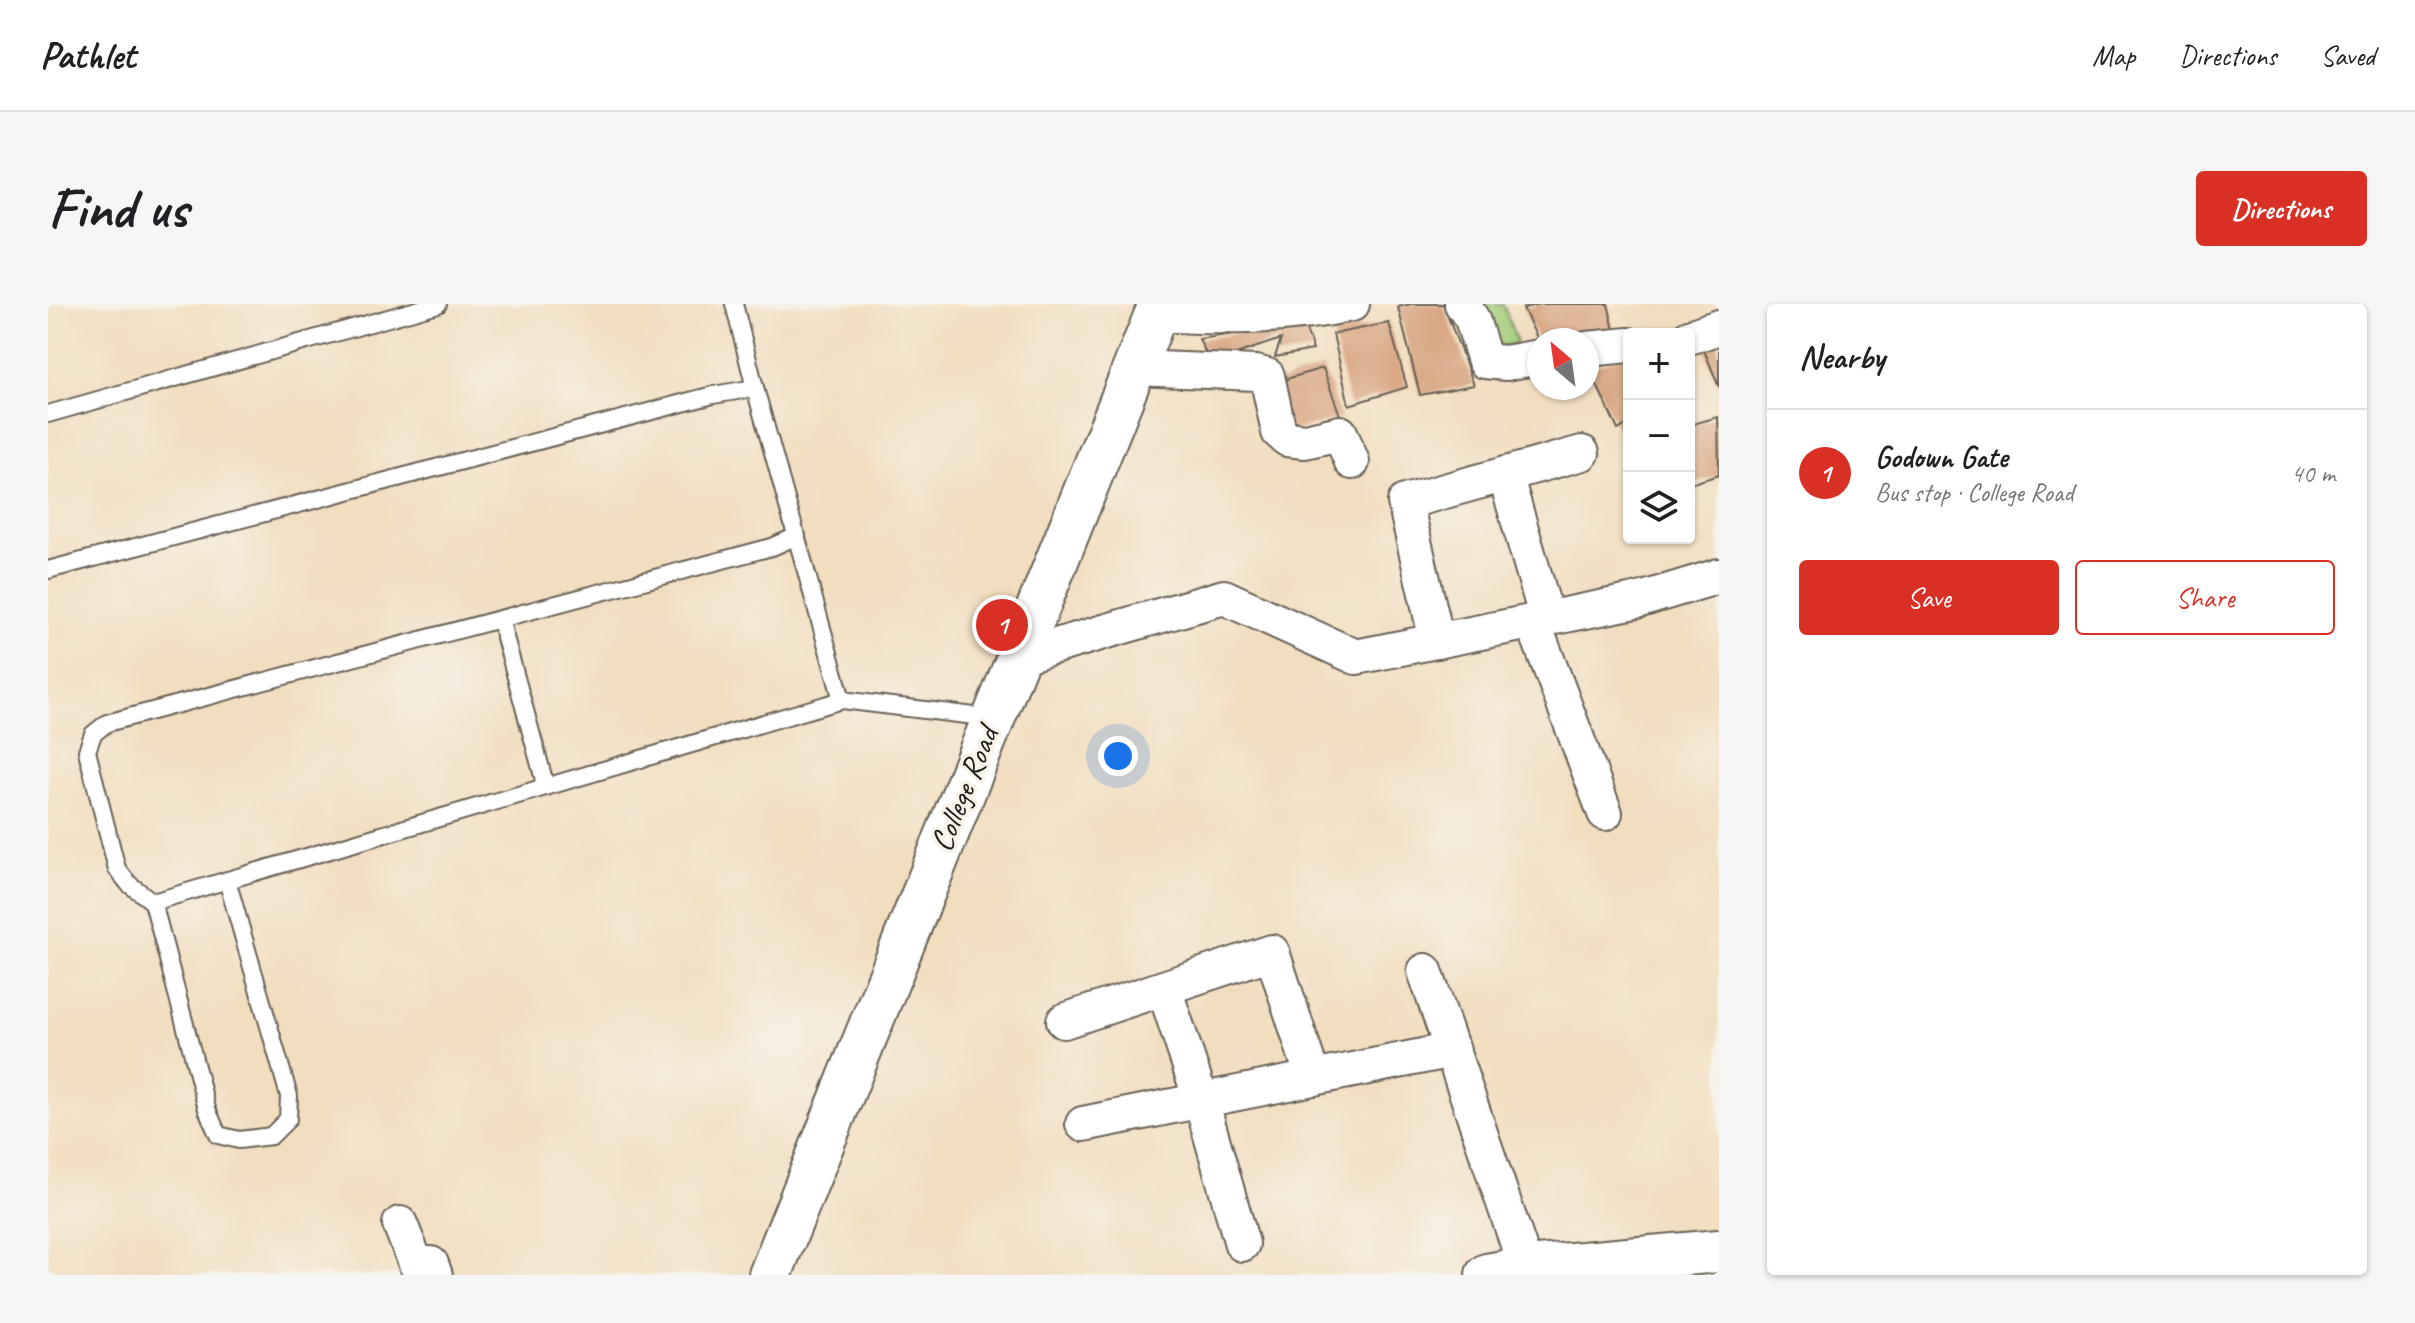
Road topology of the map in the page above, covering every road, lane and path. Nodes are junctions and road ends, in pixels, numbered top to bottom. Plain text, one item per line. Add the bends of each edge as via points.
1 (438, 304) edge
2 (734, 304) edge
3 (1352, 304) edge
4 (1462, 304) edge
5 (1158, 309) edge
6 (1719, 327) edge
7 (1695, 335) edge
8 (1623, 346) edge
9 (1599, 348) edge
10 (1527, 359) edge
11 (1134, 368) junction
12 (755, 388) junction
13 (48, 414) edge
14 (1582, 453) dead end
15 (1352, 462) dead end
16 (1505, 474) junction
17 (797, 536) junction
18 (48, 570) edge
19 (1719, 576) edge
20 (500, 619) junction
21 (1540, 620) junction
22 (1437, 641) junction
23 (1018, 657) junction
24 (842, 700) junction
25 (993, 718) junction
26 (546, 787) junction
27 (1605, 813) dead end
28 (227, 880) junction
29 (153, 902) junction
30 (1425, 971) dead end
31 (1164, 988) junction
32 (1064, 1021) dead end
33 (1453, 1050) junction
34 (1313, 1078) junction
35 (1201, 1100) junction
36 (1083, 1124) dead end
37 (400, 1224) dead end
38 (1242, 1244) dead end
39 (1719, 1251) edge
40 (1507, 1271) edge
41 (435, 1275) edge
42 (770, 1275) edge

1 - 13 lane
2 - 12 lane
3 - 5 street via 1303,313 1209,318
4 - 10 street via 1485,361
5 - 11 street, College Road
6 - 7 street
8 - 9 street
11 - 15 street via 1267,376 1279,432 1305,441 1340,433
11 - 23 street, College Road
12 - 17 lane
12 - 18 lane
14 - 16 street
16 - 21 street
16 - 22 street via 1405,502
17 - 20 lane
17 - 24 lane
19 - 21 street via 1640,600
20 - 26 lane
20 - 29 lane via 107,723 93,734 87,751 117,869
21 - 22 street
21 - 27 street
22 - 23 street via 1356,657 1224,597
23 - 25 street, College Road
24 - 25 lane
24 - 26 lane
25 - 42 street, College Road
26 - 28 lane
28 - 29 lane
28 - 29 lane via 289,1096 288,1119 271,1136 239,1140 218,1135
30 - 33 street
31 - 32 street
31 - 34 street via 1272,952
31 - 35 street
33 - 34 street
33 - 40 street
34 - 35 street
35 - 36 street
35 - 38 street
37 - 41 street via 416,1264 431,1264
39 - 40 street

